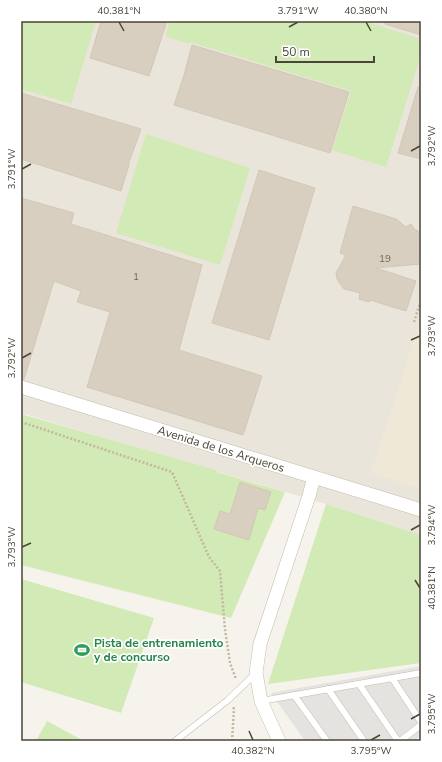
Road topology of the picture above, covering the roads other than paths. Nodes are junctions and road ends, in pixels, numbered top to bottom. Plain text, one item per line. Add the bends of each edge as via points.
1 (21, 387) edge
2 (314, 476) junction
3 (421, 510) edge
4 (256, 673) junction
5 (421, 673) edge
6 (392, 678) junction
7 (359, 684) junction
8 (328, 689) junction
9 (294, 695) junction
10 (262, 701) junction
11 (421, 722) edge
12 (421, 726) edge
13 (175, 741) edge
14 (279, 741) edge
15 (327, 741) edge
16 (364, 741) edge
17 (399, 741) edge

1 - 2 street, Avenida de los Arqueros
2 - 3 street, Avenida de los Arqueros
2 - 4 street via 260,644
4 - 10 street
4 - 13 lane via 228,700
5 - 6 lane
6 - 7 lane
6 - 11 lane
7 - 8 lane
7 - 17 lane
8 - 9 lane
8 - 16 lane
9 - 10 lane
9 - 15 lane
10 - 14 street
12 - 17 lane

